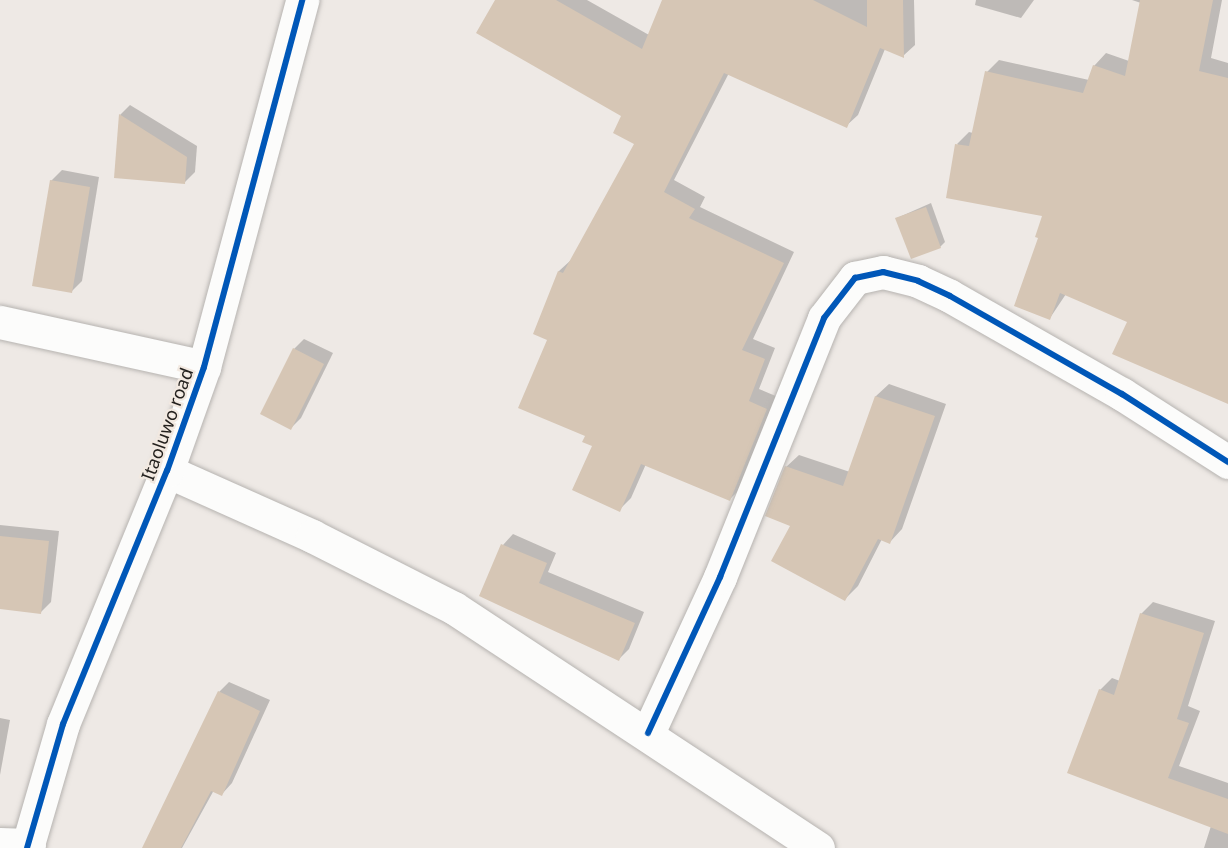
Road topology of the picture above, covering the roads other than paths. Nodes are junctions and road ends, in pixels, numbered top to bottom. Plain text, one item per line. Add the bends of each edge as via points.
1 (302, 0) edge
2 (0, 322) edge
3 (204, 367) junction
4 (1228, 462) edge
5 (167, 471) junction
6 (648, 733) junction
7 (19, 846) edge
8 (818, 848) edge

1 - 3 street, Itaoluwo road
2 - 3 street
3 - 5 street, Itaoluwo road
4 - 6 street via 1122,394 950,296 918,281 883,272 855,278 824,318 720,577
5 - 6 street via 312,536 454,609
5 - 7 street, Itaoluwo road via 63,724
6 - 8 street

